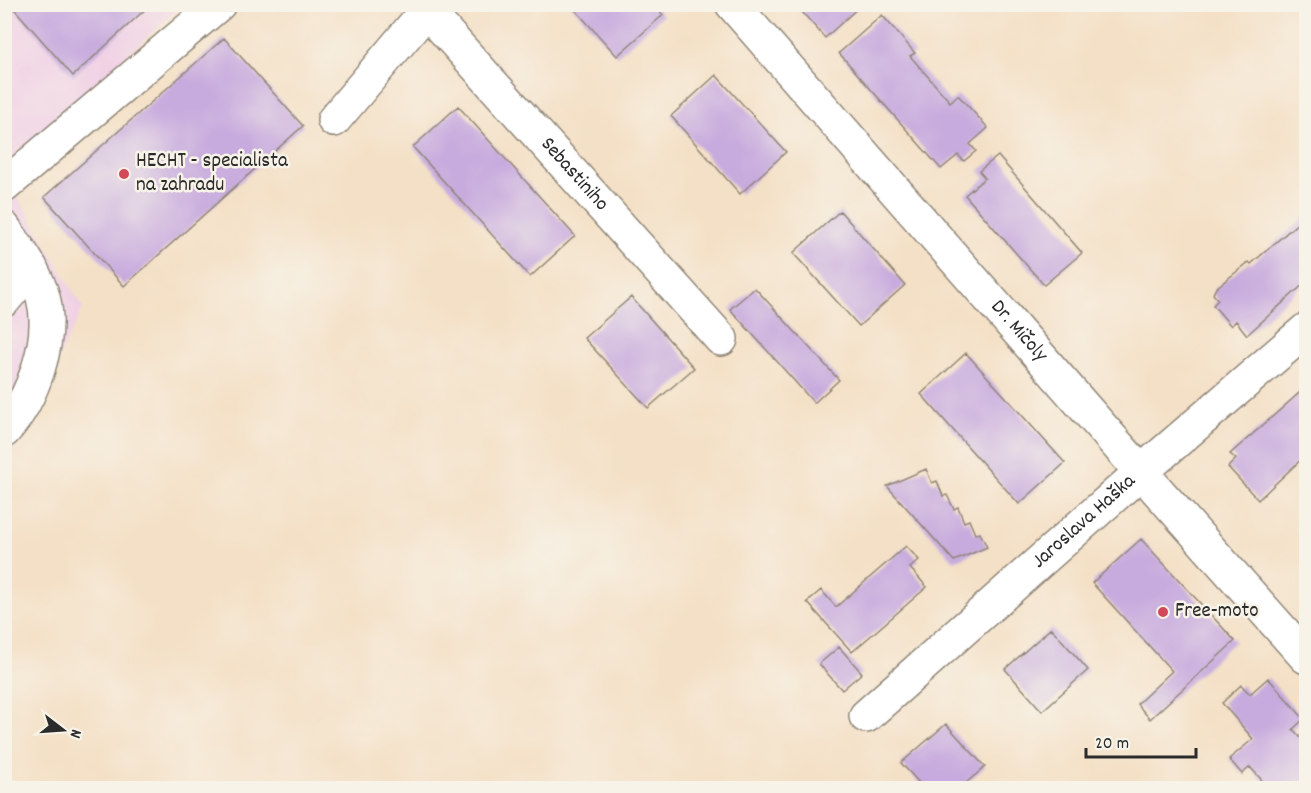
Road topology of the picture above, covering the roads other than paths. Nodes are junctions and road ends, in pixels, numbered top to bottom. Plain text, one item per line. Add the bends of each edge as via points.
1 (219, 4) edge
2 (732, 4) edge
3 (430, 8) edge
4 (333, 120) dead end
5 (4, 186) edge
6 (4, 228) edge
7 (31, 268) junction
8 (4, 300) edge
9 (1306, 330) edge
10 (721, 339) dead end
11 (4, 431) edge
12 (1142, 472) junction
13 (1306, 657) edge
14 (866, 716) dead end

1 - 5 street
2 - 12 street, Dr. Mičoly
3 - 4 street, Sebastiniho
3 - 10 street, Sebastiniho
6 - 7 street
7 - 8 street
7 - 11 street via 43,297 42,351 25,400
9 - 12 street, Jaroslava Haška
12 - 13 street, Dr. Mičoly
12 - 14 street, Jaroslava Haška

